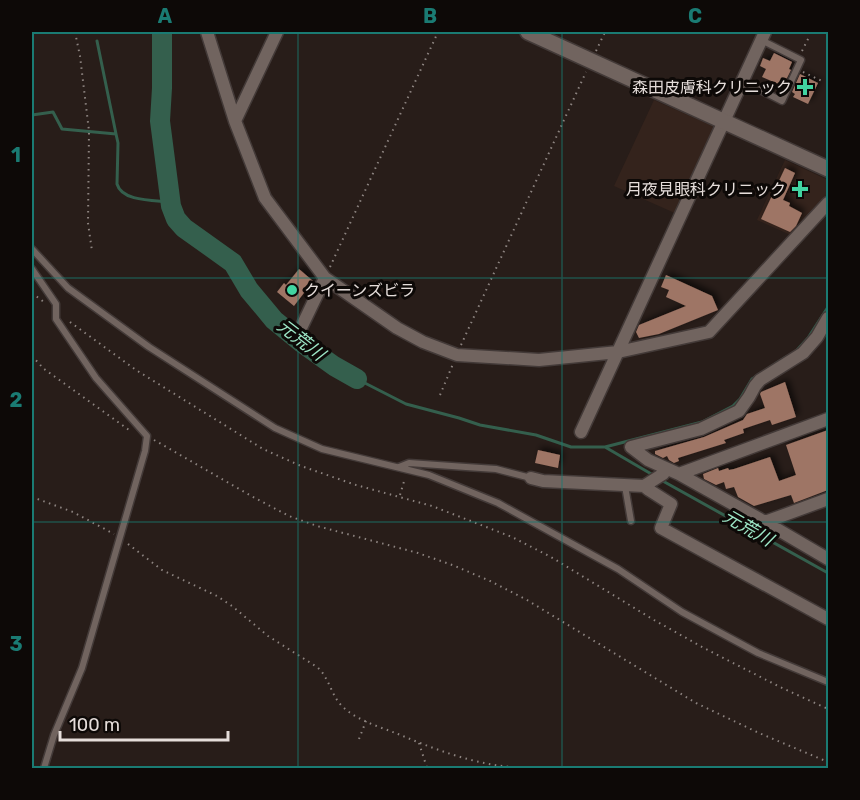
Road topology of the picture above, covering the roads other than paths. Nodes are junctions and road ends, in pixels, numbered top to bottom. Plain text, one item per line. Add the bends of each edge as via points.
1 (207, 32) edge
2 (277, 32) edge
3 (528, 32) edge
4 (763, 36) edge
5 (742, 81) junction
6 (235, 120) junction
7 (724, 122) junction
8 (828, 169) edge
9 (828, 203) edge
10 (32, 249) edge
11 (32, 269) edge
12 (325, 278) junction
13 (828, 318) edge
14 (302, 328) dead end
15 (618, 352) junction
16 (828, 419) edge
17 (581, 432) dead end
18 (398, 467) junction
19 (669, 472) junction
20 (531, 478) joint
21 (624, 485) junction
22 (646, 485) junction
23 (828, 499) edge
24 (632, 521) dead end
25 (765, 522) junction
26 (828, 559) edge
27 (827, 616) edge
28 (828, 682) edge
29 (44, 768) edge

1 - 6 street
2 - 6 street
3 - 7 street
4 - 5 street
4 - 5 lane via 799,58 797,69 782,101
5 - 7 street
6 - 12 street via 265,198
7 - 8 street
7 - 15 street
9 - 15 street via 709,332
10 - 18 lane via 77,295 149,347 275,428 322,449
11 - 29 lane via 56,304 56,319 96,378 147,436 82,668
12 - 14 street
12 - 15 street via 397,328 457,355 539,360
13 - 19 street via 803,353 760,380 739,411 701,429 631,447
15 - 17 street
16 - 19 street
18 - 20 lane via 409,463 466,466
18 - 28 lane via 498,503 618,569 682,612 749,648
19 - 22 street
19 - 25 street
20 - 21 street
21 - 22 street
21 - 24 lane
22 - 27 street via 671,504 661,528
23 - 25 street
25 - 26 street

